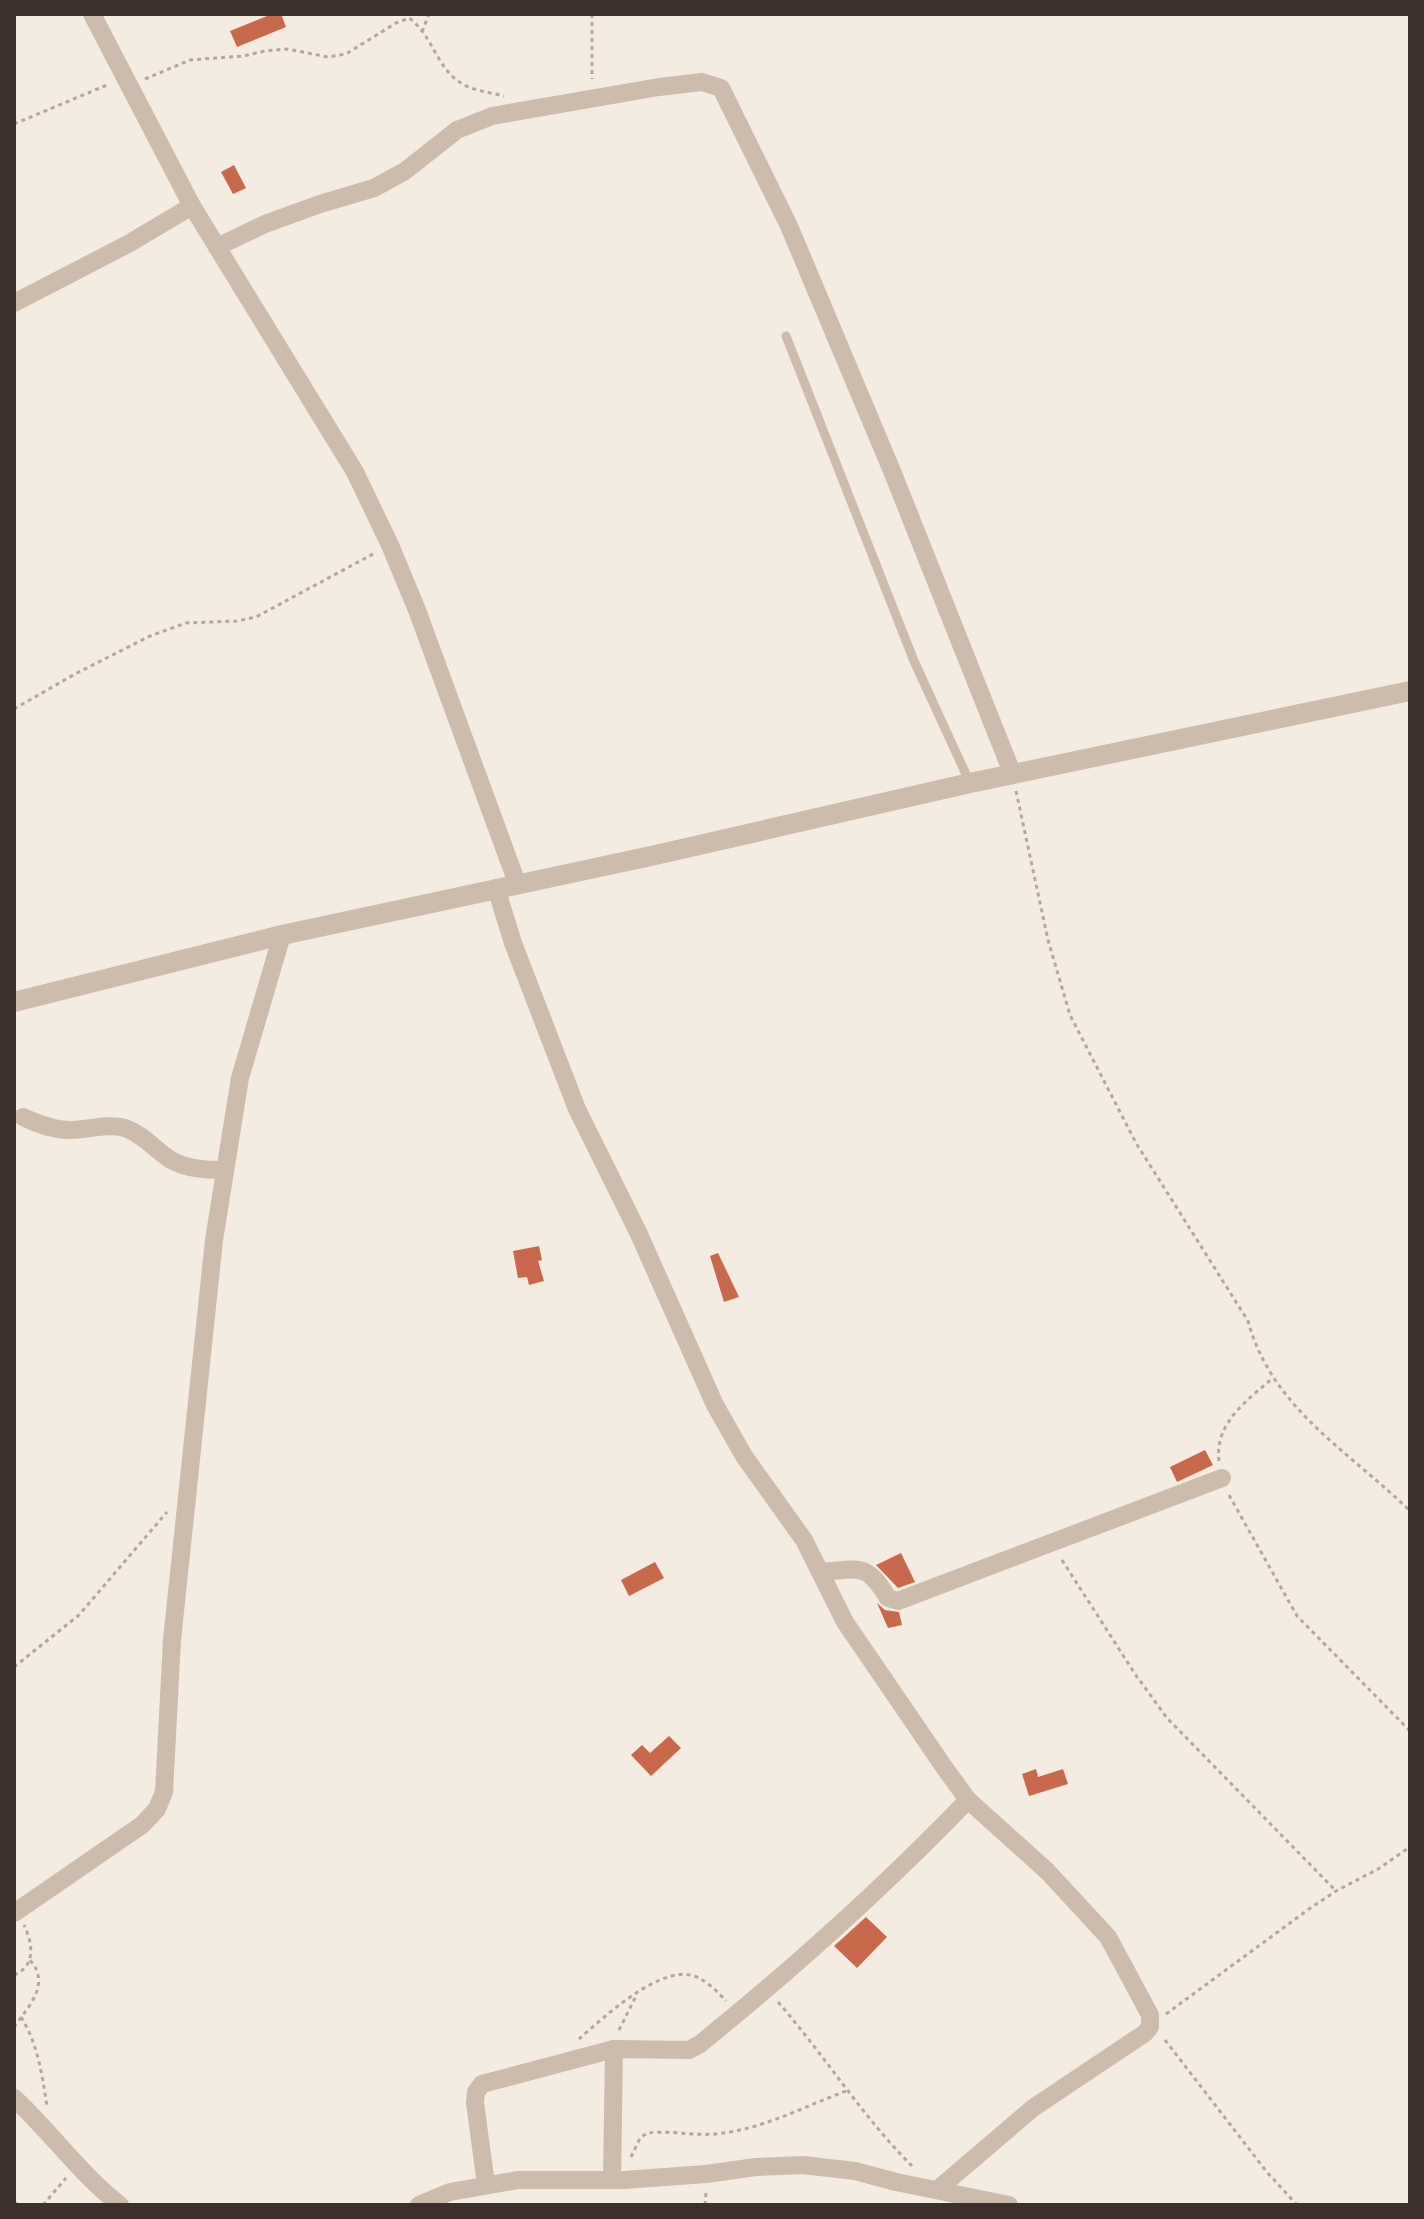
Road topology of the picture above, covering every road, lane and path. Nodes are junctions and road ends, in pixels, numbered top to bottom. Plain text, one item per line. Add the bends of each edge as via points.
1 (92, 14) edge
2 (429, 14) edge
3 (592, 14) edge
4 (422, 32) junction
5 (128, 81) junction
6 (593, 99) junction
7 (527, 110) junction
8 (14, 124) edge
9 (192, 206) junction
10 (217, 247) junction
11 (14, 303) edge
12 (786, 336) dead end
13 (390, 545) junction
14 (1410, 691) edge
15 (14, 709) edge
16 (1013, 775) junction
17 (970, 783) junction
18 (517, 883) junction
19 (496, 888) junction
20 (282, 935) junction
21 (14, 1002) edge
22 (23, 1117) dead end
23 (225, 1170) junction
24 (1274, 1377) junction
25 (1222, 1478) junction
26 (187, 1493) junction
27 (1410, 1511) edge
28 (1053, 1544) junction
29 (820, 1572) junction
30 (14, 1667) edge
31 (1410, 1731) edge
32 (968, 1800) junction
33 (1410, 1847) edge
34 (1336, 1891) junction
35 (15, 1912) edge
36 (30, 1960) junction
37 (14, 1975) edge
38 (767, 1990) junction
39 (637, 1993) junction
40 (738, 2012) junction
41 (21, 2017) junction
42 (1152, 2025) junction
43 (14, 2027) edge
44 (576, 2042) dead end
45 (614, 2049) junction
46 (846, 2091) junction
47 (14, 2098) edge
48 (49, 2134) junction
49 (76, 2165) junction
50 (618, 2180) junction
51 (486, 2184) junction
52 (940, 2188) junction
53 (14, 2202) edge
54 (19, 2205) edge
55 (43, 2205) edge
56 (120, 2205) edge
57 (419, 2205) edge
58 (1009, 2205) edge
59 (1297, 2205) edge

1 - 5 street
2 - 4 path
3 - 6 path
4 - 5 path via 405,19 346,54 328,57 287,49 190,60
4 - 7 path via 454,78 514,99
5 - 8 path
5 - 9 street
6 - 7 street
6 - 16 street via 702,82 721,88 730,102 789,226
7 - 10 street via 457,130 374,188 265,224
9 - 10 street
9 - 11 street
10 - 13 street via 355,472
12 - 17 lane via 914,661
13 - 15 path via 256,617 186,623 150,636
13 - 18 street
14 - 16 street
16 - 17 street
16 - 24 path via 1041,912 1070,1015 1136,1143 1248,1321
17 - 18 street
18 - 19 street
19 - 20 street
19 - 29 street via 577,1109 650,1256 715,1405
20 - 21 street
20 - 23 street via 240,1078
22 - 23 street via 66,1130 123,1128 171,1160
23 - 26 street
24 - 25 path via 1226,1423 1218,1448
24 - 27 path via 1319,1432
25 - 28 street
25 - 31 path via 1297,1616
26 - 30 path via 79,1615
26 - 35 street via 164,1792 142,1825
28 - 29 street via 898,1601 888,1598 867,1571
28 - 34 path via 1167,1718
29 - 32 street via 845,1622
32 - 38 street
32 - 42 street via 1047,1871 1108,1937
33 - 34 path
34 - 42 path
35 - 36 path via 27,1929
36 - 37 path
36 - 41 path via 41,1982
38 - 40 street
38 - 46 path
39 - 40 path via 676,1975 691,1975
39 - 44 path
39 - 45 path
40 - 45 street via 689,2050
41 - 43 path
41 - 48 path via 39,2058
42 - 52 street via 1033,2108
42 - 59 path
45 - 50 street
45 - 51 street via 482,2084 475,2103
46 - 50 path via 740,2131 647,2133
46 - 52 path via 912,2166
47 - 48 street
48 - 49 street
49 - 55 path
49 - 56 street
50 - 51 street
50 - 52 street via 803,2165
51 - 57 street
52 - 58 street
53 - 54 path

